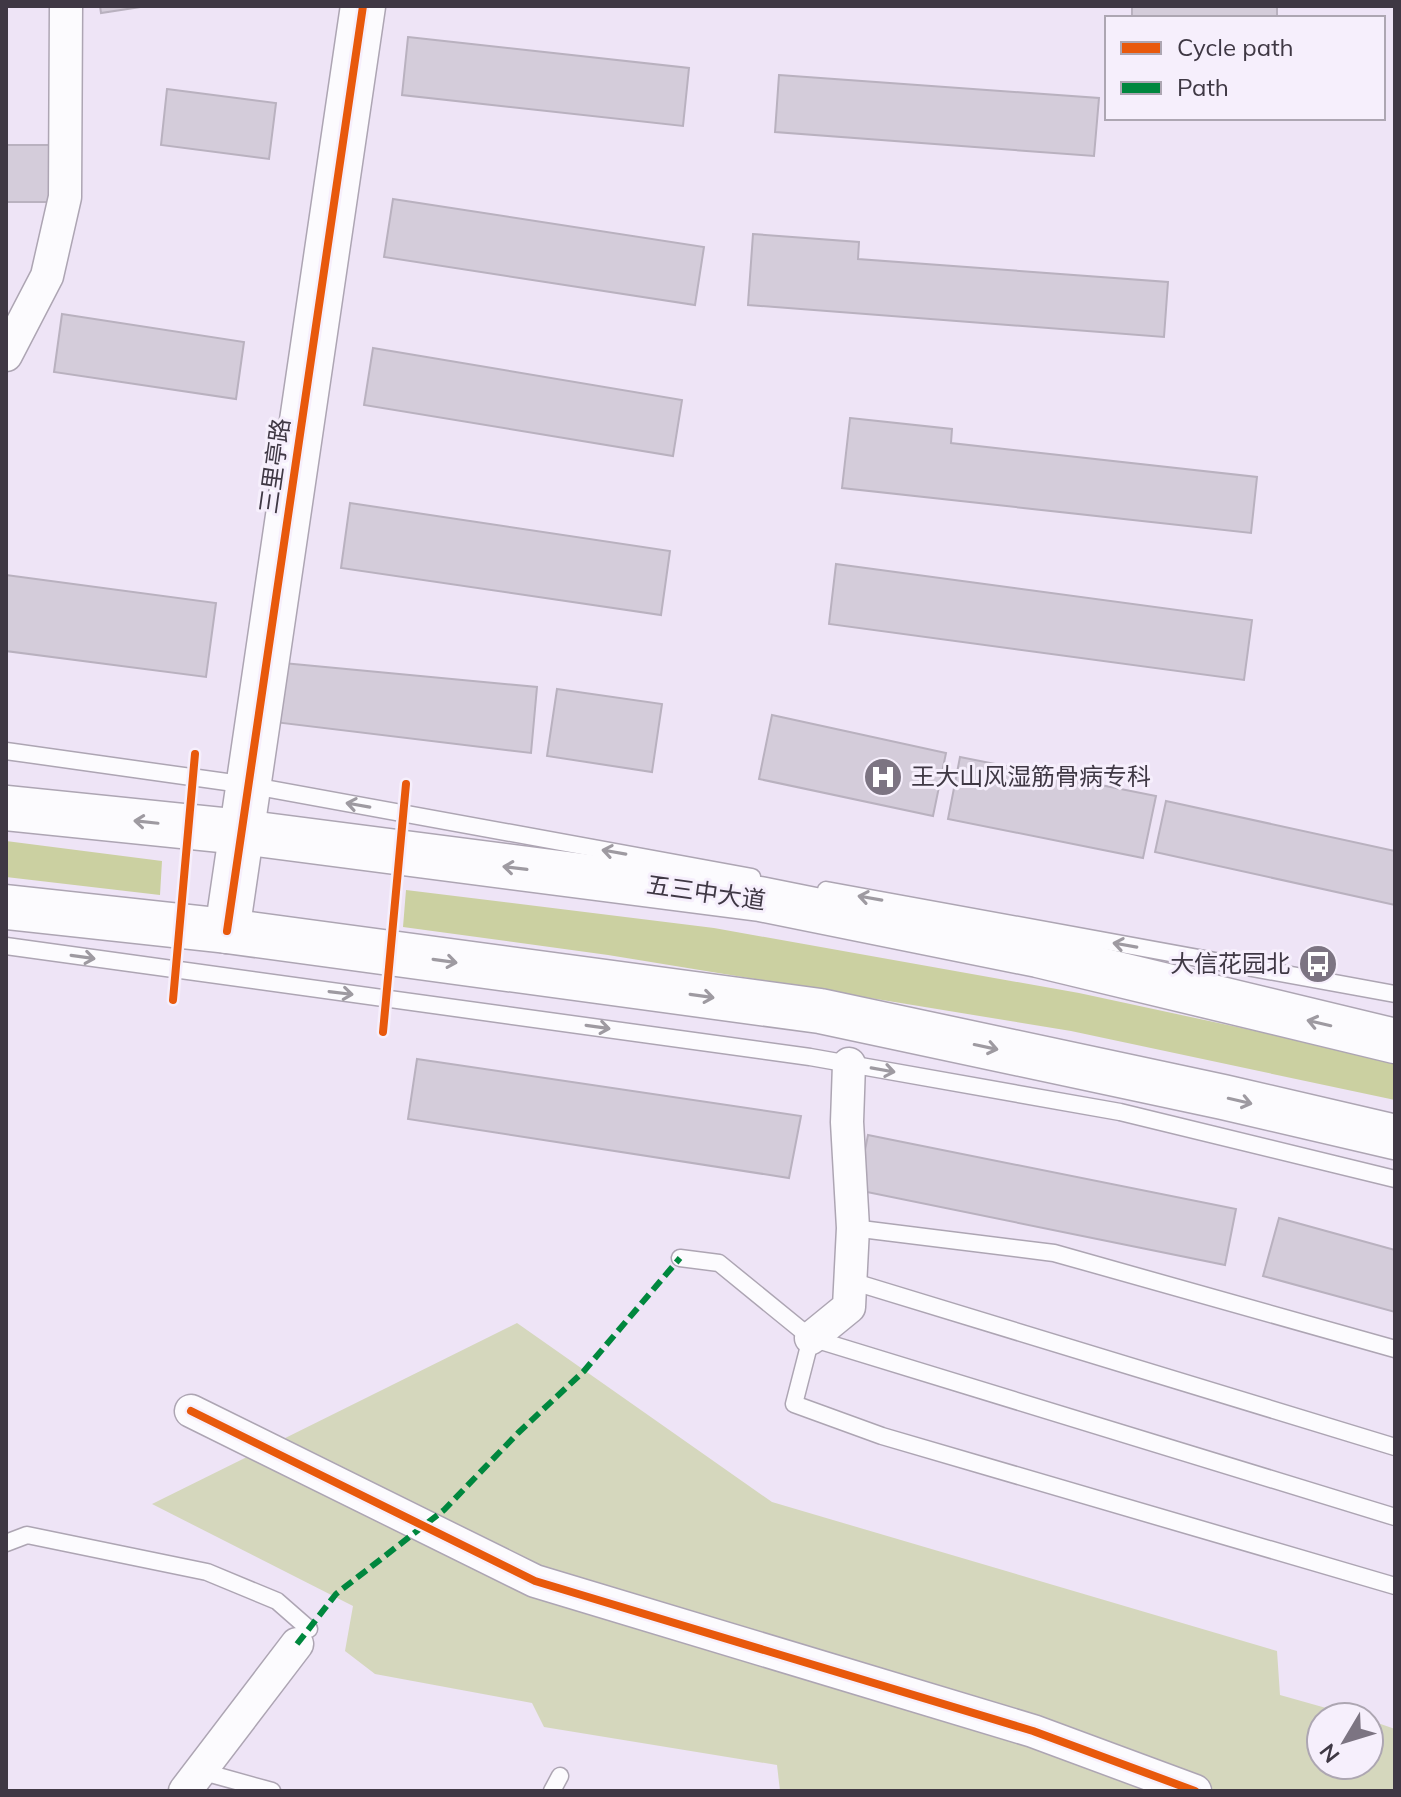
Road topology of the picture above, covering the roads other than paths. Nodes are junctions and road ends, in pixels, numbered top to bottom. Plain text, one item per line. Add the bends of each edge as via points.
1 (66, 6) edge
2 (363, 6) edge
3 (6, 355) edge
4 (6, 751) edge
5 (248, 785) junction
6 (6, 808) edge
7 (241, 832) junction
8 (766, 879) dead end
9 (813, 888) dead end
10 (6, 907) edge
11 (227, 931) junction
12 (6, 946) edge
13 (1395, 994) edge
14 (1395, 1041) edge
15 (849, 1064) junction
16 (1395, 1137) edge
17 (1395, 1179) edge
18 (853, 1228) junction
19 (680, 1258) dead end
20 (851, 1281) junction
21 (811, 1338) junction
22 (1395, 1349) edge
23 (191, 1411) dead end
24 (1395, 1447) edge
25 (1395, 1517) edge
26 (6, 1543) edge
27 (1395, 1586) edge
28 (303, 1637) joint
29 (193, 1781) edge
30 (272, 1791) edge
31 (1195, 1791) edge

1 - 3 street via 65,197 47,276
2 - 5 main road, 三里亭路
4 - 5 lane
5 - 7 main road, 三里亭路
8 -> 5 lane
7 -> 6 main road, 五三中大道
7 - 11 main road, 三里亭路
14 -> 7 main road, 五三中大道 via 1038,955 760,899
13 -> 9 lane
10 - 11 main road
11 -> 16 main road via 820,1011
12 -> 15 lane
15 -> 17 lane via 1120,1112
15 - 18 street
18 - 20 street
18 - 22 lane via 1054,1253
19 - 21 lane via 719,1263
20 - 21 street via 849,1307
20 - 24 lane
21 - 25 lane
21 - 27 lane via 794,1404 882,1436
23 - 31 street via 535,1581 1033,1731
26 - 28 lane via 27,1535 207,1572 277,1601
28 - 29 street
29 - 30 lane

